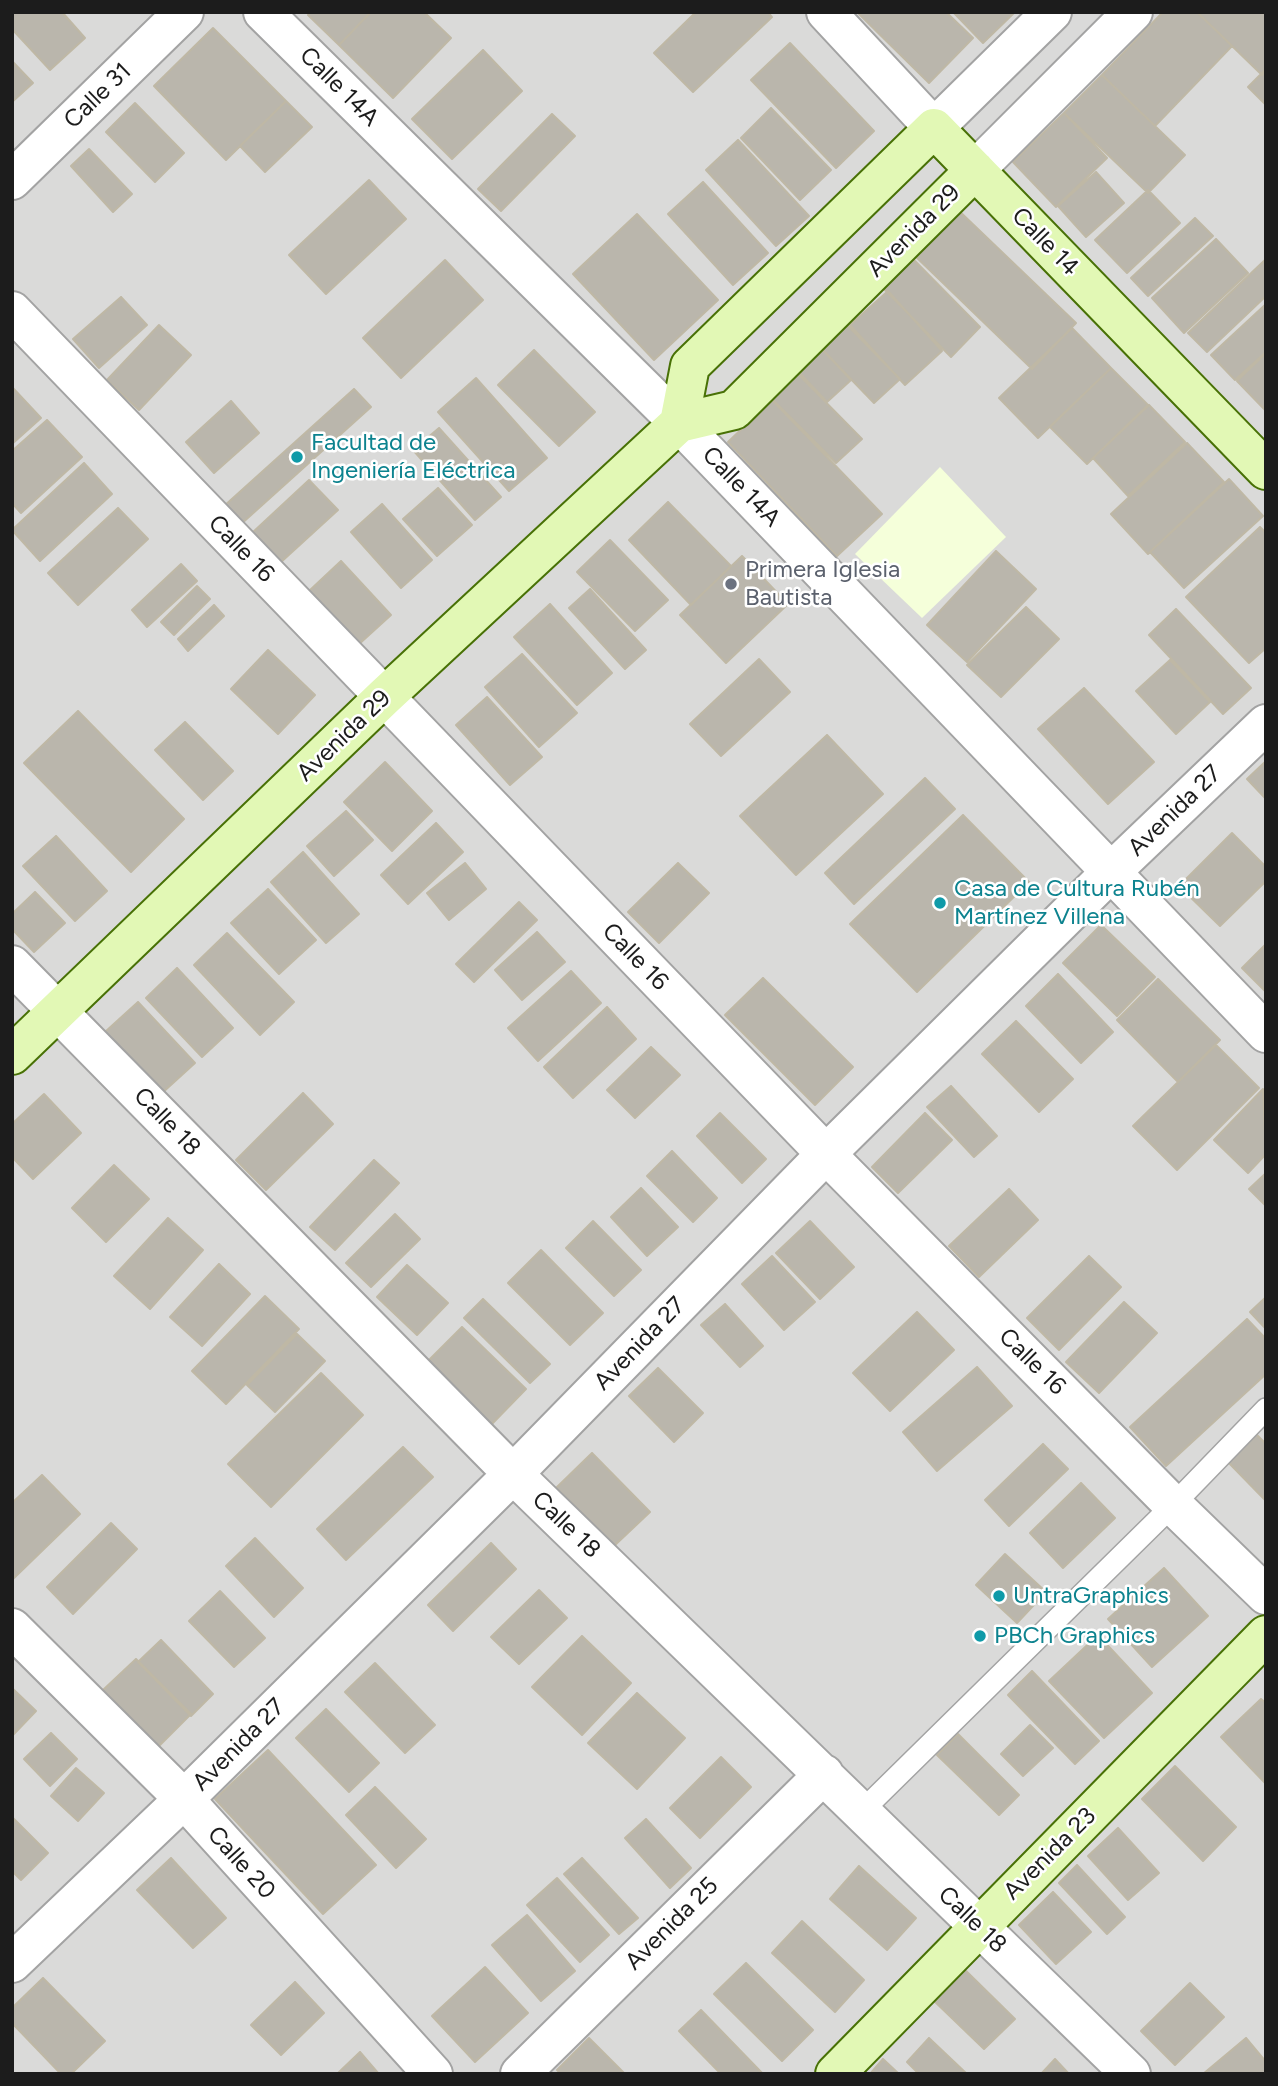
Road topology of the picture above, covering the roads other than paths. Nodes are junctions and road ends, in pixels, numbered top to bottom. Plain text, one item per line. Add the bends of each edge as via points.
1 (184, 12) edge
2 (263, 12) edge
3 (826, 12) edge
4 (1052, 12) edge
5 (1133, 12) edge
6 (934, 128) junction
7 (975, 170) junction
8 (12, 180) edge
9 (12, 312) edge
10 (680, 423) junction
11 (1266, 470) edge
12 (384, 697) junction
13 (1266, 724) edge
14 (1111, 872) junction
15 (12, 965) edge
16 (58, 1010) junction
17 (1266, 1033) edge
18 (12, 1055) edge
19 (826, 1154) junction
20 (1266, 1409) edge
21 (513, 1474) junction
22 (1173, 1505) junction
23 (1266, 1595) edge
24 (12, 1628) edge
25 (1266, 1636) edge
26 (824, 1774) junction
27 (184, 1799) junction
28 (862, 1811) junction
29 (978, 1927) junction
30 (12, 1963) edge
31 (433, 2074) edge
32 (520, 2074) edge
33 (835, 2074) edge
34 (1131, 2074) edge

1 - 8 street, Calle 31
2 - 10 street, Calle 14A
3 - 6 street, Calle 14
4 - 6 street
5 - 7 street, Avenida 29
6 - 7 street, Calle 14
6 - 10 street via 690,366
7 - 10 street, Avenida 29 via 734,410
7 - 11 street, Calle 14
9 - 12 street, Calle 16
10 - 12 street, Avenida 29
10 - 14 street, Calle 14A
12 - 16 street, Avenida 29
12 - 19 street, Calle 16
13 - 14 street, Avenida 27
14 - 17 street, Calle 14A
14 - 19 street, Avenida 27
15 - 16 street, Calle 18
16 - 18 street, Avenida 29
16 - 21 street, Calle 18
19 - 21 street, Avenida 27
19 - 22 street, Calle 16
20 - 22 lane
21 - 26 street, Calle 18
21 - 27 street, Avenida 27
22 - 23 street, Calle 16
22 - 28 lane
24 - 27 street, Calle 20
25 - 29 street, Avenida 23
26 - 28 street, Calle 18
26 - 32 street, Avenida 25
27 - 30 street, Avenida 27
27 - 31 street, Calle 20
28 - 29 street, Calle 18
29 - 33 street, Avenida 23
29 - 34 street, Calle 18

